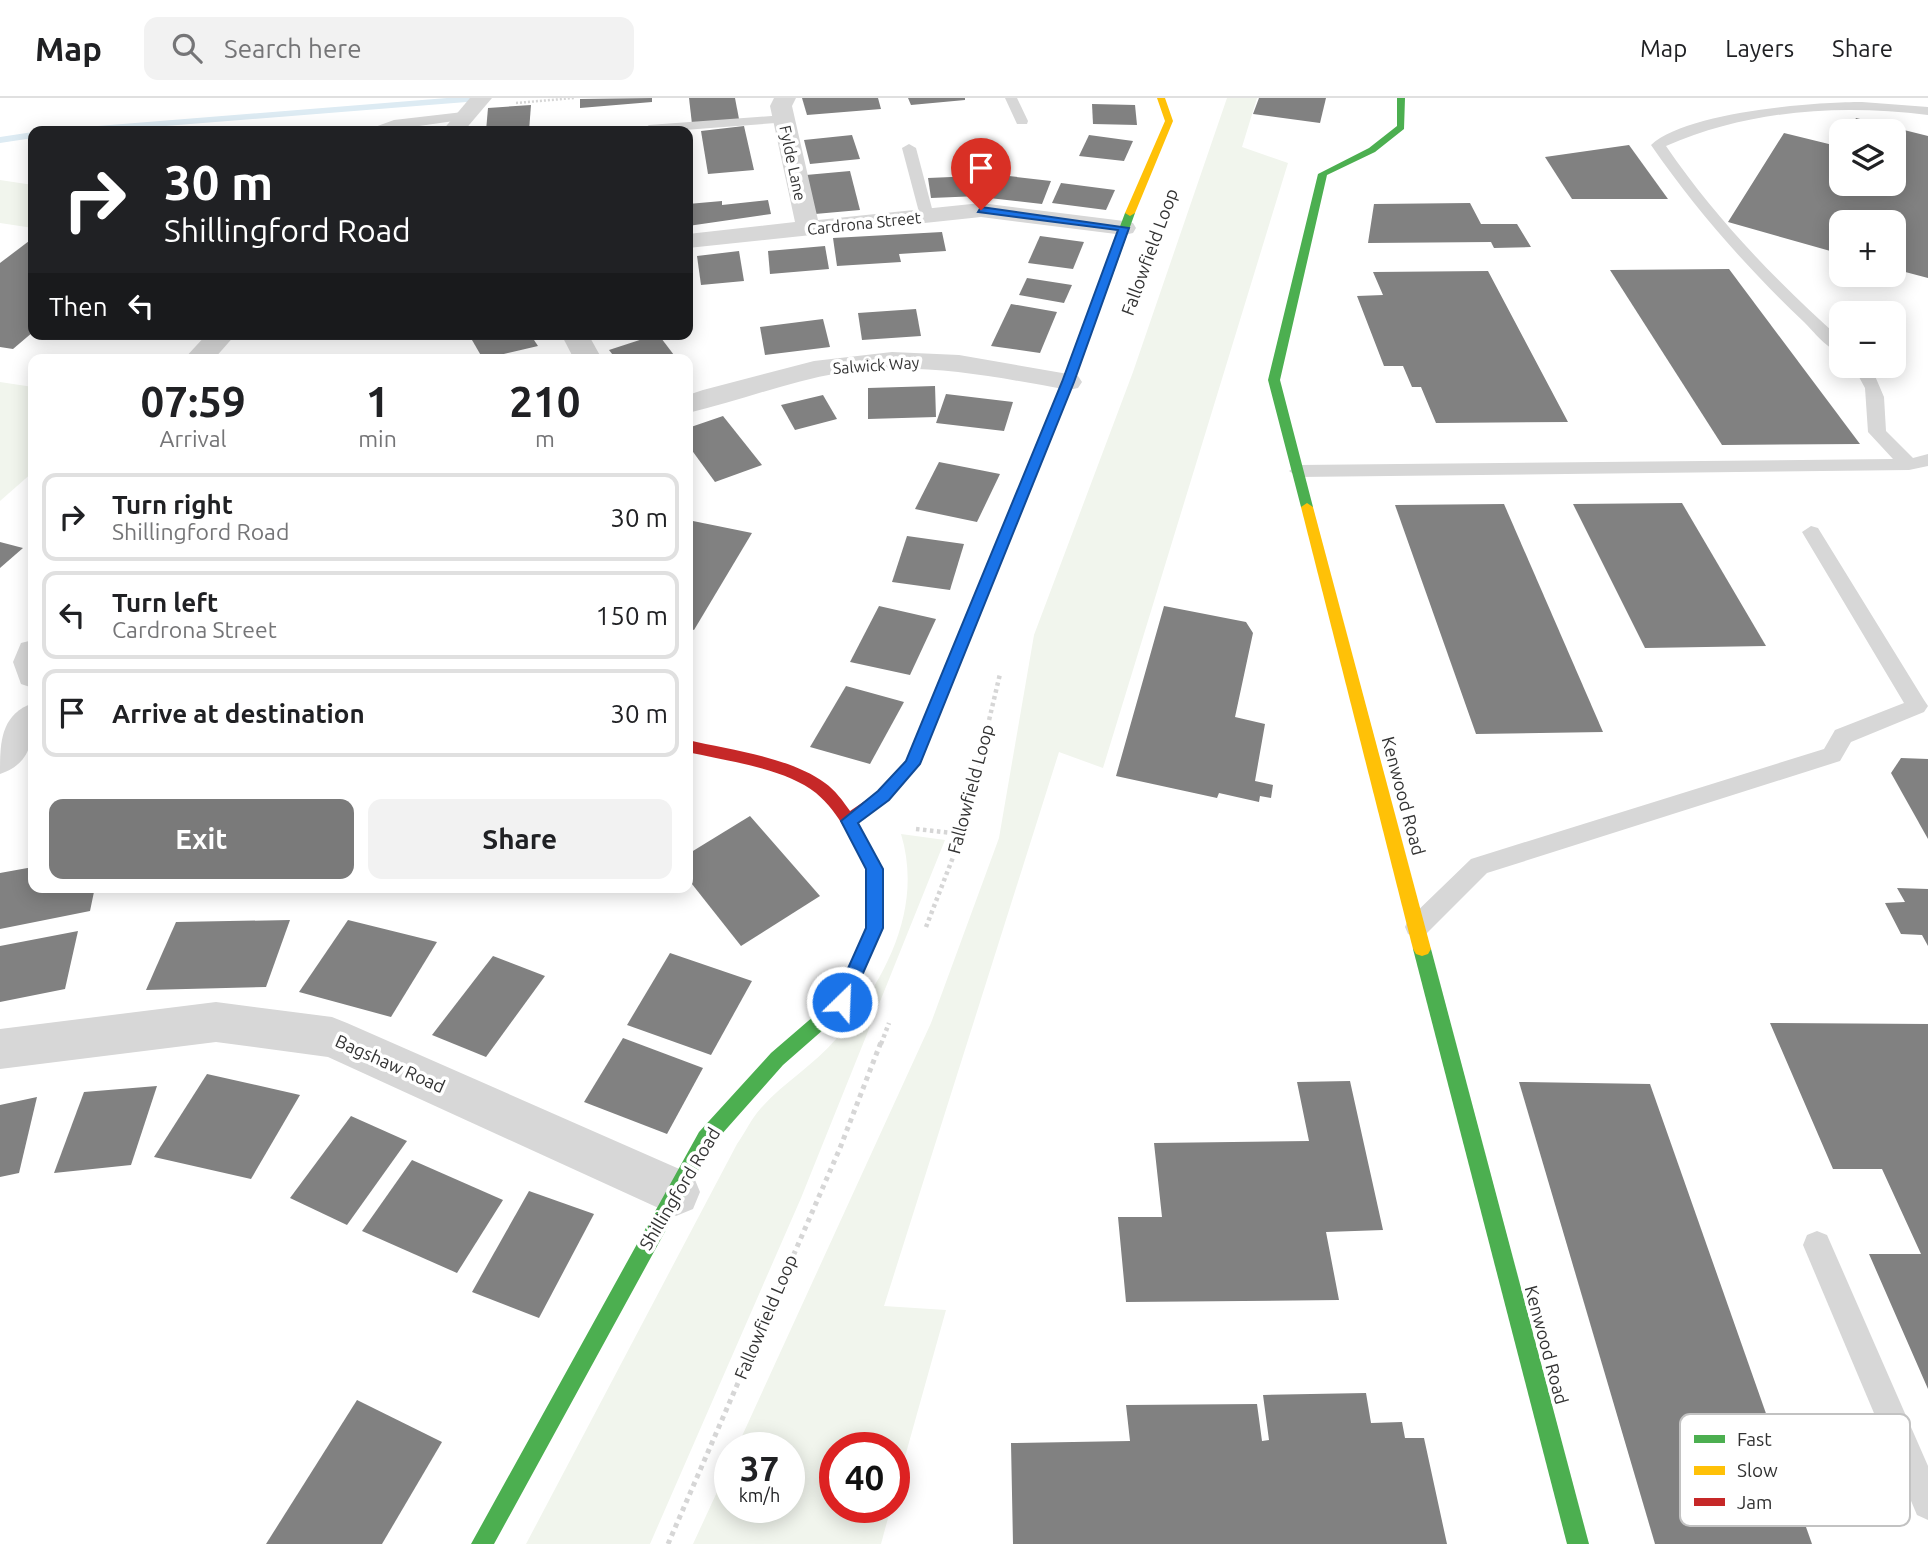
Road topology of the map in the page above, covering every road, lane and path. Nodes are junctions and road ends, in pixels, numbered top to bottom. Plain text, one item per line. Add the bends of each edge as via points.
1 (575, 98) edge
2 (1011, 98) edge
3 (1160, 98) edge
4 (1401, 98) edge
5 (784, 108) edge
6 (1928, 111) edge
7 (464, 116) edge
8 (1022, 121) dead end
9 (387, 126) edge
10 (674, 126) edge
11 (909, 148) dead end
12 (928, 216) junction
13 (808, 228) junction
14 (1124, 228) junction
15 (693, 240) edge
16 (1829, 337) edge
17 (217, 340) edge
18 (203, 354) edge
19 (1869, 378) edge
20 (1068, 382) junction
21 (693, 403) edge
22 (1928, 460) edge
23 (1909, 464) junction
24 (1298, 471) junction
25 (1811, 532) dead end
26 (1002, 665) dead end
27 (28, 724) edge
28 (693, 747) edge
29 (0, 760) edge
30 (849, 821) junction
31 (1417, 927) junction
32 (923, 934) dead end
33 (894, 1010) dead end
34 (0, 1049) edge
35 (676, 1192) junction
36 (1817, 1245) dead end
37 (1889, 1414) edge
38 (1910, 1462) edge
39 (1928, 1504) edge
40 (482, 1544) edge
41 (668, 1544) edge
42 (1578, 1544) edge

1 - 7 path
2 - 8 lane
3 - 14 street via 1168,121
4 - 24 street, Kenwood Road via 1401,127 1372,150 1323,174 1274,380
5 - 10 lane
5 - 13 street, Fylde Lane
6 - 16 lane via 1850,103 1735,118 1691,128 1658,145 1732,244
7 - 9 lane
11 - 12 lane
12 - 13 street, Cardrona Street
12 - 14 street, Cardrona Street via 981,210
13 - 15 street, Cardrona Street
14 - 20 street
17 - 18 street
19 - 23 lane via 1877,400 1877,432
20 - 21 street, Salwick Way via 892,360 790,374
20 - 30 street via 912,764 883,796
22 - 23 lane
23 - 24 lane
24 - 31 street, Kenwood Road
25 - 31 lane via 1917,706 1843,736 1832,755 1479,866
26 - 32 path, Fallowfield Loop via 962,834
27 - 29 street
28 - 30 street, Shillingford Road via 769,765 820,787
30 - 35 street, Shillingford Road via 874,869 875,928 842,1002 777,1059 706,1138
31 - 42 street, Kenwood Road
33 - 41 path, Fallowfield Loop via 840,1148
34 - 35 street, Bagshaw Road via 216,1022 332,1037
35 - 40 street, Shillingford Road
36 - 37 lane
38 - 39 lane

